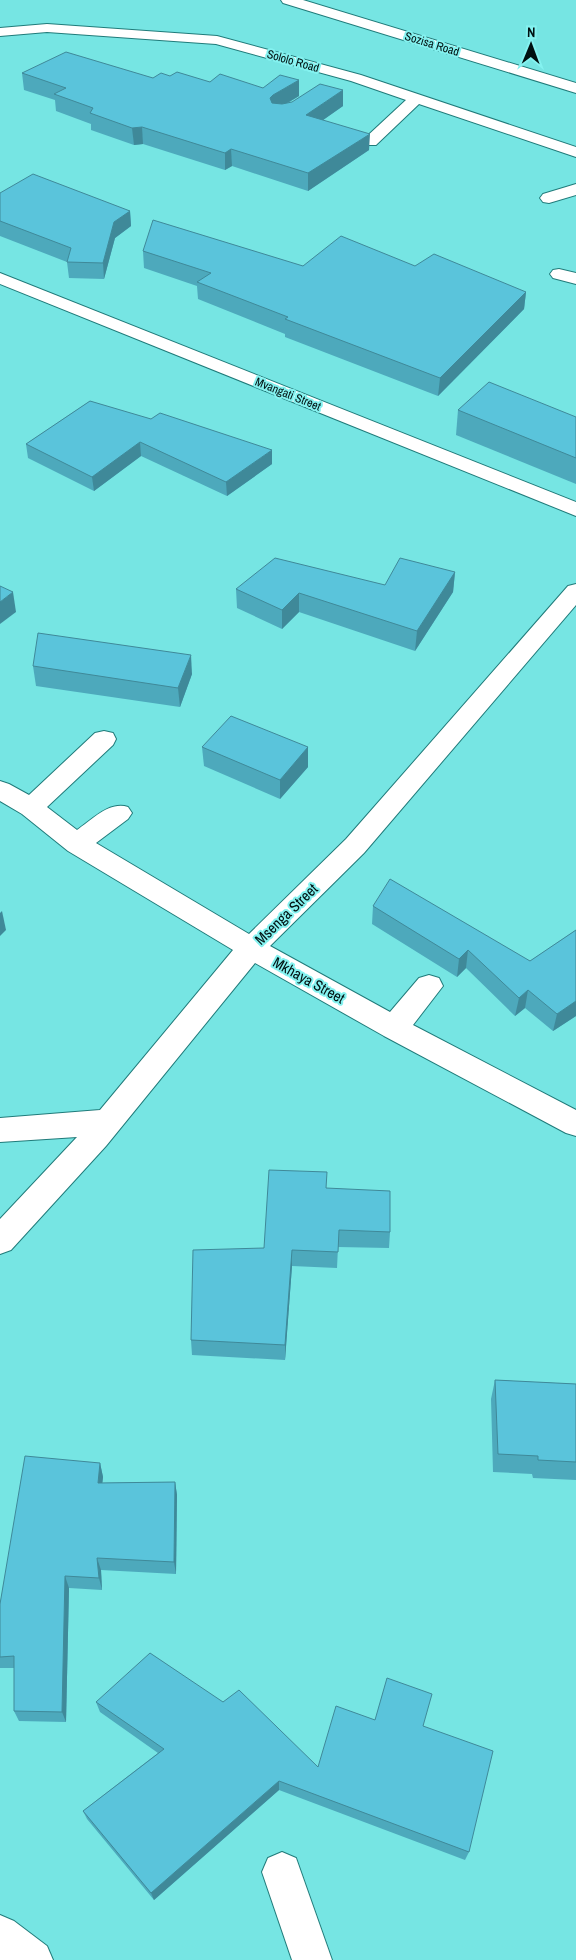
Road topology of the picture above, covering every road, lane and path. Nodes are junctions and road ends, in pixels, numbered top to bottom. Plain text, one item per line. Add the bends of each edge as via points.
1 (288, 0) edge
2 (0, 32) edge
3 (340, 74) junction
4 (326, 86) edge
5 (576, 88) edge
6 (416, 98) junction
7 (370, 142) edge
8 (576, 152) edge
9 (576, 189) edge
10 (549, 198) dead end
11 (558, 274) dead end
12 (0, 278) edge
13 (576, 279) edge
14 (576, 510) edge
15 (576, 590) edge
16 (104, 739) dead end
17 (0, 790) edge
18 (31, 808) junction
19 (119, 813) dead end
20 (77, 844) junction
21 (251, 948) junction
22 (429, 986) dead end
23 (394, 1028) junction
24 (108, 1122) junction
25 (576, 1124) edge
26 (0, 1130) edge
27 (0, 1240) edge
28 (282, 1872) dead end
29 (0, 1935) edge
30 (33, 1960) edge
31 (312, 1960) edge

1 - 5 street, Sozisa Road
2 - 3 street, Sololo Road via 47,28 217,40
3 - 4 street
3 - 6 street, Sololo Road
6 - 7 street
6 - 8 street, Sololo Road
9 - 10 street
11 - 13 street
12 - 14 street, Mvangati Street
15 - 21 street, Msenga Street via 355,846
16 - 18 street
17 - 18 street, Mkhaya Street
18 - 20 street, Mkhaya Street
19 - 20 street
20 - 21 street, Mkhaya Street
21 - 23 street, Mkhaya Street
21 - 24 street, Msenga Street
22 - 23 street
23 - 25 street, Mkhaya Street
24 - 26 street
24 - 27 street, Msenga Street
28 - 31 street
29 - 30 street

